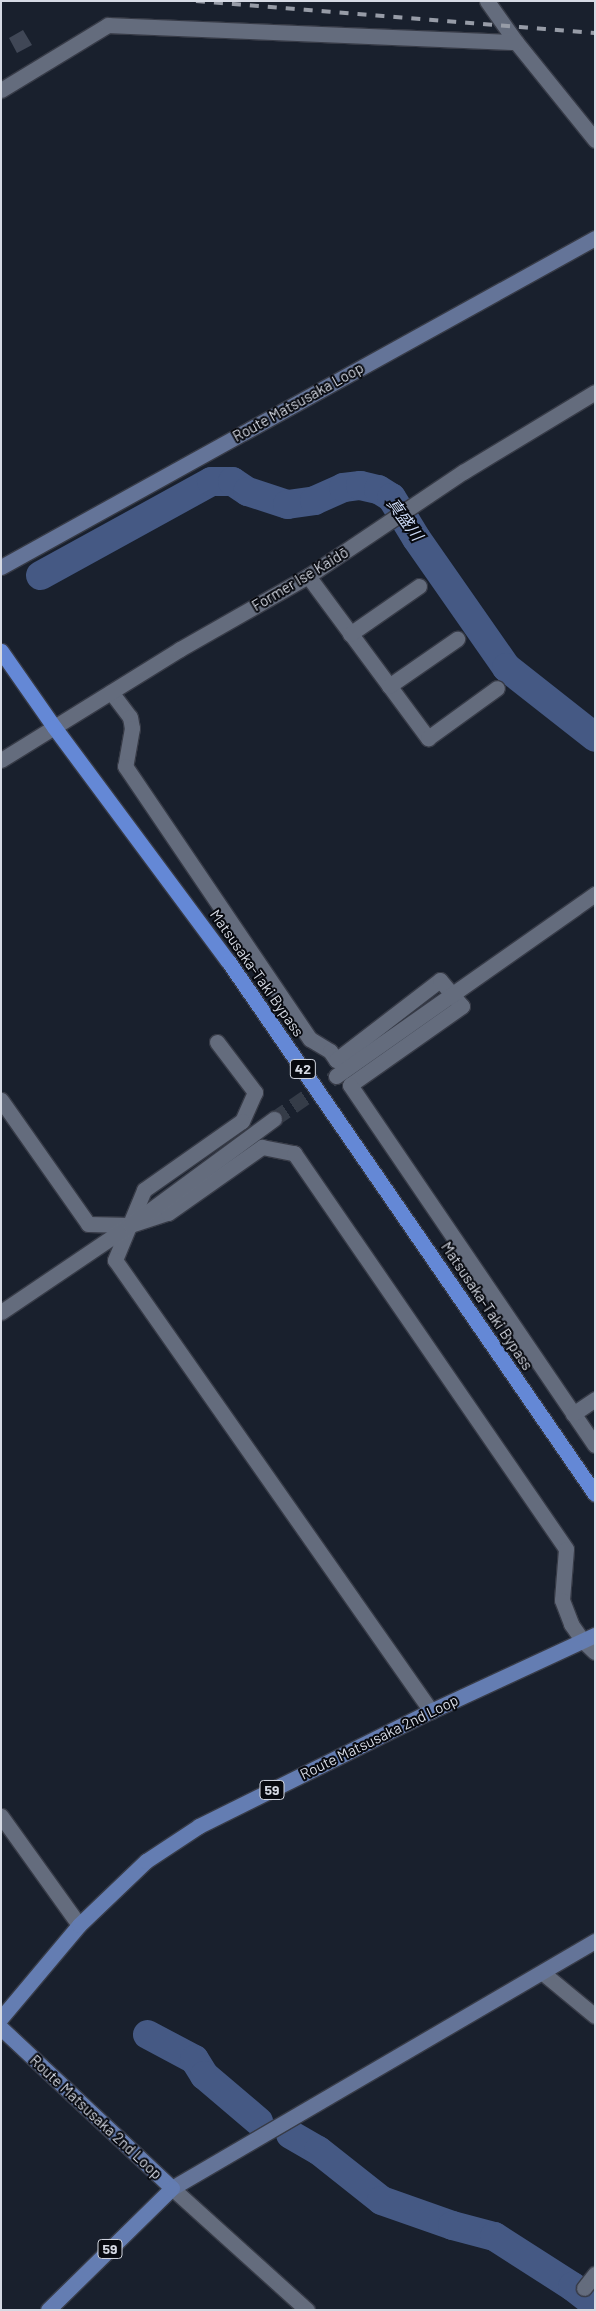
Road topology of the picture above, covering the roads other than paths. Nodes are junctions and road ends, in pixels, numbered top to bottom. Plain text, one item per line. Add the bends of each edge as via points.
1 (487, 1) edge
2 (516, 42) junction
3 (1, 90) edge
4 (595, 140) edge
5 (595, 238) edge
6 (595, 392) edge
7 (1, 567) edge
8 (308, 576) junction
9 (419, 586) dead end
10 (350, 634) junction
11 (457, 639) dead end
12 (1, 651) edge
13 (389, 686) junction
14 (497, 688) dead end
15 (111, 692) junction
16 (54, 727) junction
17 (1, 760) edge
18 (595, 894) edge
19 (452, 993) junction
20 (217, 1042) dead end
21 (336, 1076) tunnel mouth
22 (1, 1100) edge
23 (274, 1119) tunnel mouth
24 (130, 1225) junction
25 (1, 1312) edge
26 (595, 1399) edge
27 (573, 1414) junction
28 (595, 1445) edge
29 (595, 1494) edge
30 (589, 1638) edge
31 (595, 1652) edge
32 (431, 1711) junction
33 (1, 1816) edge
34 (79, 1925) junction
35 (595, 1941) edge
36 (543, 1973) junction
37 (595, 2016) edge
38 (1, 2018) edge
39 (1, 2028) edge
40 (172, 2188) junction
41 (595, 2274) edge
42 (584, 2288) dead end
43 (48, 2310) edge
44 (307, 2310) edge

1 - 2 street
2 - 3 street via 108,25
2 - 4 street
5 - 7 main road, Route Matsusaka Loop
6 - 8 street, Former Ise Kaidō via 463,472
8 - 10 street
8 - 15 street, Former Ise Kaidō
9 - 10 street
10 - 13 street
11 - 13 street
12 - 16 highway, Matsusaka-Taki Bypass / 42
13 - 14 street via 428,738
15 - 16 street, Former Ise Kaidō
15 - 19 street via 130,717 132,728 125,766 310,1039 330,1051 336,1060 440,980
16 - 17 street, Former Ise Kaidō
16 - 29 highway, Matsusaka-Taki Bypass / 42 via 228,960
18 - 19 street
19 - 21 street
19 - 27 street via 462,1006 350,1085
20 - 24 street via 255,1092 242,1122 144,1190
22 - 24 street via 88,1224
23 - 24 street
24 - 25 street
24 - 30 street via 168,1213 262,1147 294,1153 566,1549 562,1600 571,1624
24 - 32 street via 115,1260
26 - 27 street
27 - 28 street
30 - 31 street
30 - 32 main road, Route Matsusaka 2nd Loop / 59
32 - 34 main road, Route Matsusaka 2nd Loop / 59 via 199,1826 146,1861
33 - 34 street
34 - 38 main road, Route Matsusaka 2nd Loop / 59
35 - 36 main road
36 - 37 street
36 - 40 main road
39 - 40 main road, Route Matsusaka 2nd Loop
40 - 43 main road, Route Matsusaka 2nd Loop / 59
40 - 44 street
41 - 42 street

